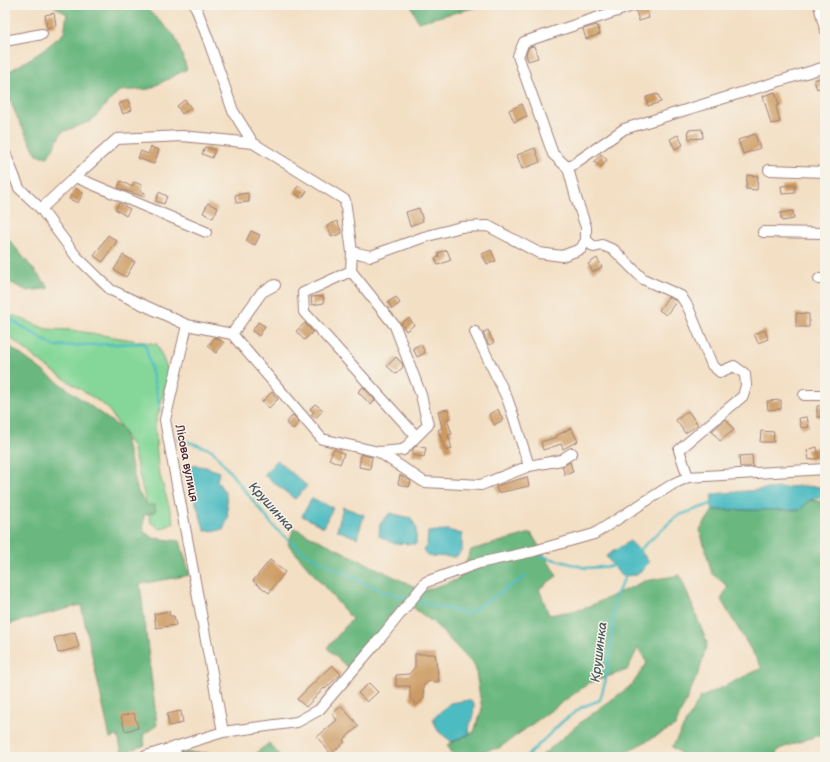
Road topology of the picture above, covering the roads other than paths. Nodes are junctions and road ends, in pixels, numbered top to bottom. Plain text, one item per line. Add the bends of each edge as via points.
1 (195, 5) edge
2 (635, 5) edge
3 (819, 5) edge
4 (825, 29) edge
5 (42, 34) dead end
6 (5, 41) edge
7 (825, 67) edge
8 (253, 142) junction
9 (5, 153) edge
10 (568, 168) junction
11 (769, 170) dead end
12 (825, 172) edge
13 (75, 176) junction
14 (41, 209) junction
15 (206, 232) dead end
16 (762, 232) dead end
17 (825, 233) edge
18 (586, 240) junction
19 (352, 252) junction
20 (351, 271) junction
21 (275, 285) dead end
22 (187, 325) junction
23 (475, 332) dead end
24 (232, 334) junction
25 (804, 395) dead end
26 (825, 395) edge
27 (416, 436) junction
28 (379, 452) junction
29 (572, 453) dead end
30 (529, 466) junction
31 (825, 469) edge
32 (688, 477) junction
33 (223, 732) junction
34 (174, 747) junction
35 (143, 757) edge
36 (177, 757) edge

1 - 8 street via 233,111
2 - 10 street via 524,42 518,56 553,154
3 - 4 street
5 - 6 street
7 - 10 street via 624,129
8 - 13 street via 182,136 117,139
8 - 19 street via 345,200
9 - 14 street via 19,188
10 - 18 street via 586,227
11 - 12 street
13 - 14 street
13 - 15 street
14 - 22 street via 76,256 111,290
16 - 17 street
18 - 19 street via 581,249 562,256 539,253 488,226 461,227 371,256
18 - 32 street via 594,246 602,245 614,250 643,279 681,296 712,365 720,372 734,366 745,374 746,386 743,396 679,450
19 - 20 street
20 - 27 street via 395,326 422,395 428,425
20 - 27 street via 303,293 304,312
21 - 24 street via 262,292
22 - 24 street
22 - 33 street, Лісова вулиця via 166,420
23 - 30 street via 514,415
24 - 28 street via 322,439
25 - 26 street
27 - 28 street via 403,450
28 - 30 street via 424,482 481,485
29 - 30 street via 561,460
31 - 32 street
32 - 33 street via 594,534 479,563 426,582 319,710 297,722
33 - 34 street
34 - 35 street
34 - 36 street

